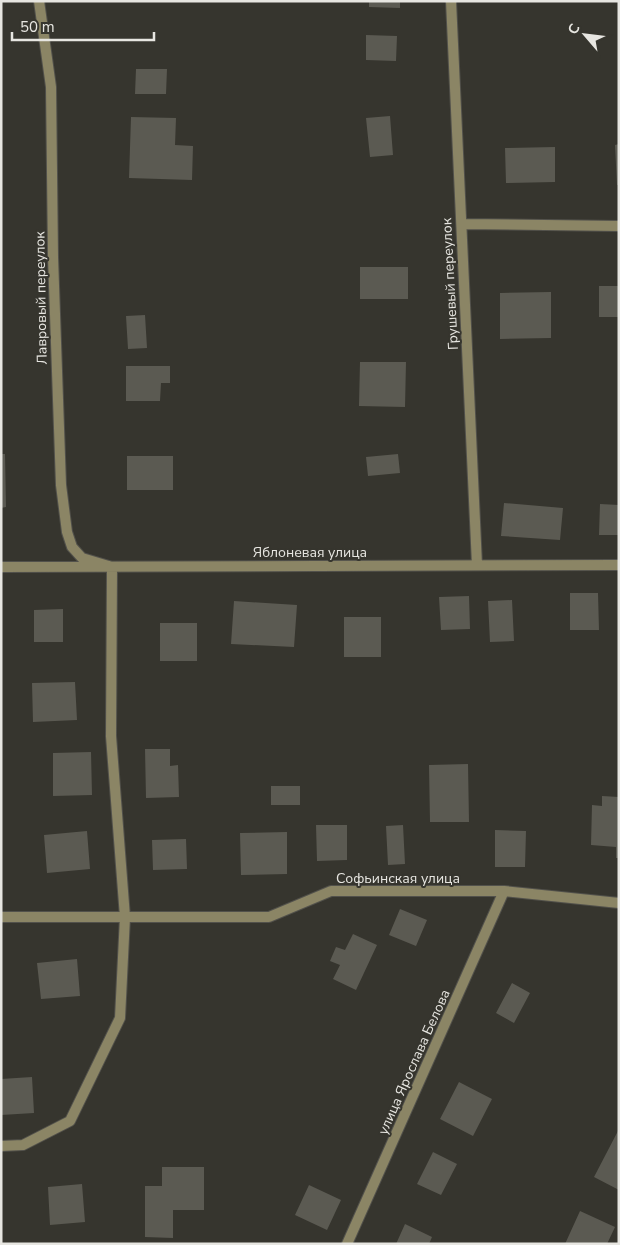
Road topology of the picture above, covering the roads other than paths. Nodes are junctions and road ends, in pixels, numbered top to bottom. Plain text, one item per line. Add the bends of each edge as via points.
1 (39, 1) edge
2 (451, 1) edge
3 (462, 224) junction
4 (619, 226) edge
5 (619, 565) edge
6 (477, 566) junction
7 (1, 567) edge
8 (112, 567) junction
9 (504, 891) junction
10 (619, 903) edge
11 (1, 917) edge
12 (125, 917) junction
13 (1, 1146) edge
14 (347, 1244) edge

1 - 8 street, Лавровый переулок via 51,86 61,485 67,532 72,547 82,558
2 - 3 street, Грушевый переулок
3 - 4 street
3 - 6 street, Грушевый переулок
5 - 6 street, Яблоневая улица
6 - 8 street, Яблоневая улица
7 - 8 street, Яблоневая улица
8 - 12 street via 111,736
9 - 10 street, Софьинская улица
9 - 12 street, Софьинская улица via 331,891 269,917
9 - 14 street, улица Ярослава Белова
11 - 12 street, Софьинская улица
12 - 13 street via 120,1018 70,1121 23,1145

